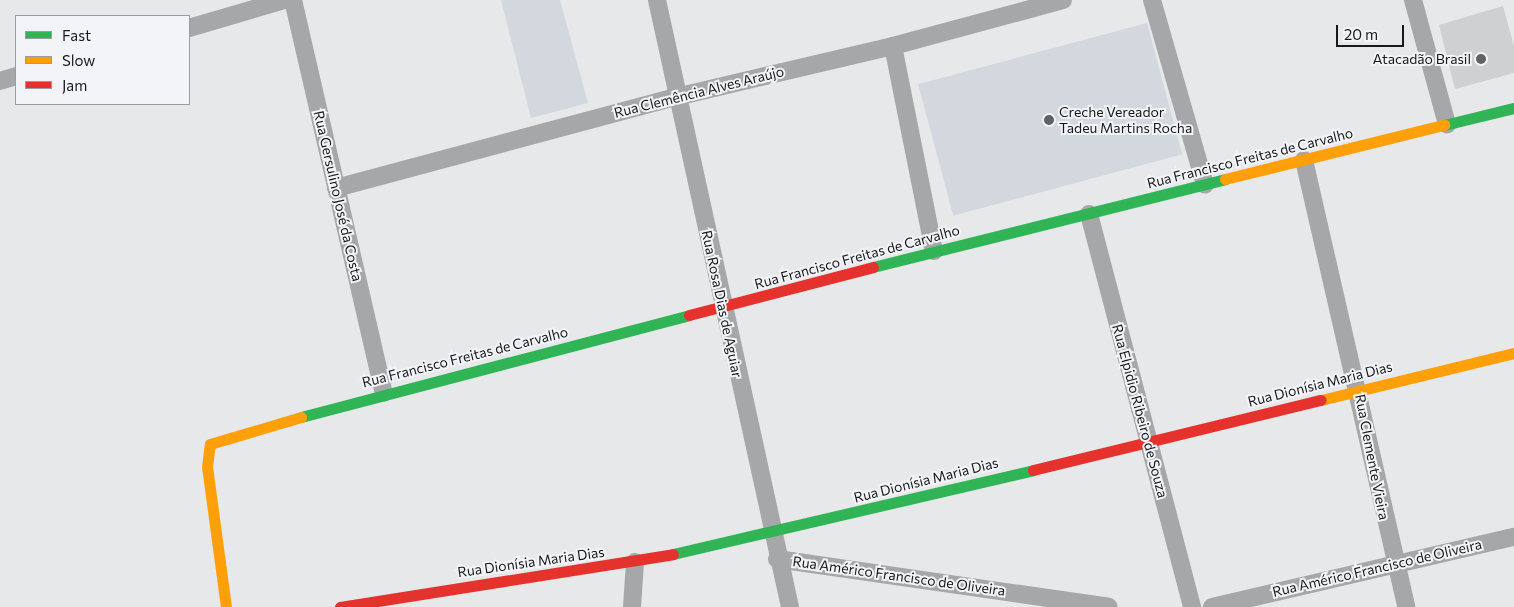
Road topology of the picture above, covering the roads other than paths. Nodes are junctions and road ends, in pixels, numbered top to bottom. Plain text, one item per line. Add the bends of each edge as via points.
1 (284, 0) edge
2 (293, 0) edge
3 (657, 0) edge
4 (1059, 0) edge
5 (1152, 0) edge
6 (1414, 0) edge
7 (190, 28) edge
8 (892, 46) junction
9 (15, 76) edge
10 (0, 80) edge
11 (676, 96) junction
12 (1514, 108) edge
13 (1447, 124) junction
14 (1304, 160) junction
15 (1205, 185) junction
16 (336, 188) junction
17 (1089, 214) junction
18 (934, 251) junction
19 (724, 308) junction
20 (1514, 353) edge
21 (1359, 390) junction
22 (384, 393) junction
23 (1148, 441) junction
24 (772, 534) junction
25 (1514, 537) edge
26 (777, 559) junction
27 (635, 562) junction
28 (1393, 562) junction
29 (431, 599) edge
30 (226, 607) edge
31 (340, 607) edge
32 (632, 607) edge
33 (790, 607) edge
34 (1109, 607) edge
35 (1192, 607) edge
36 (1212, 607) edge
37 (1406, 607) edge

1 - 7 street
2 - 16 street, Rua Gersulino José da Costa
3 - 11 street, Rua Rosa Dias de Aguiar
4 - 8 street, Rua Clemência Alves Araújo
5 - 15 street
6 - 13 street
8 - 11 street, Rua Clemência Alves Araújo
8 - 18 street
9 - 10 street
11 - 16 street, Rua Clemência Alves Araújo
11 - 19 street, Rua Rosa Dias de Aguiar
12 - 13 street, Rua Francisco Freitas de Carvalho
13 - 14 street, Rua Francisco Freitas de Carvalho
14 - 15 street, Rua Francisco Freitas de Carvalho
14 - 21 street, Rua Clemente Vieira
15 - 17 street, Rua Francisco Freitas de Carvalho
16 - 22 street, Rua Gersulino José da Costa
17 - 18 street, Rua Francisco Freitas de Carvalho
17 - 23 street, Rua Elpidio Ribeiro de Souza
18 - 19 street, Rua Francisco Freitas de Carvalho
19 - 22 street, Rua Francisco Freitas de Carvalho
19 - 24 street, Rua Rosa Dias de Aguiar
20 - 21 street, Rua Dionísia Maria Dias
21 - 23 street, Rua Dionísia Maria Dias
21 - 28 street, Rua Clemente Vieira
22 - 30 street, Rua Francisco Freitas de Carvalho via 231,435 210,444 207,467
23 - 24 street, Rua Dionísia Maria Dias
23 - 35 street, Rua Elpidio Ribeiro de Souza
24 - 26 street, Rua Rosa Dias de Aguiar
24 - 27 street, Rua Dionísia Maria Dias
25 - 28 street, Rua Américo Francisco de Oliveira
26 - 33 street, Rua Rosa Dias de Aguiar
26 - 34 street, Rua Américo Francisco de Oliveira
27 - 29 street, Rua Dionísia Maria Dias
27 - 32 street
28 - 36 street, Rua Américo Francisco de Oliveira
28 - 37 street, Rua Clemente Vieira
29 - 31 street, Rua Dionísia Maria Dias

